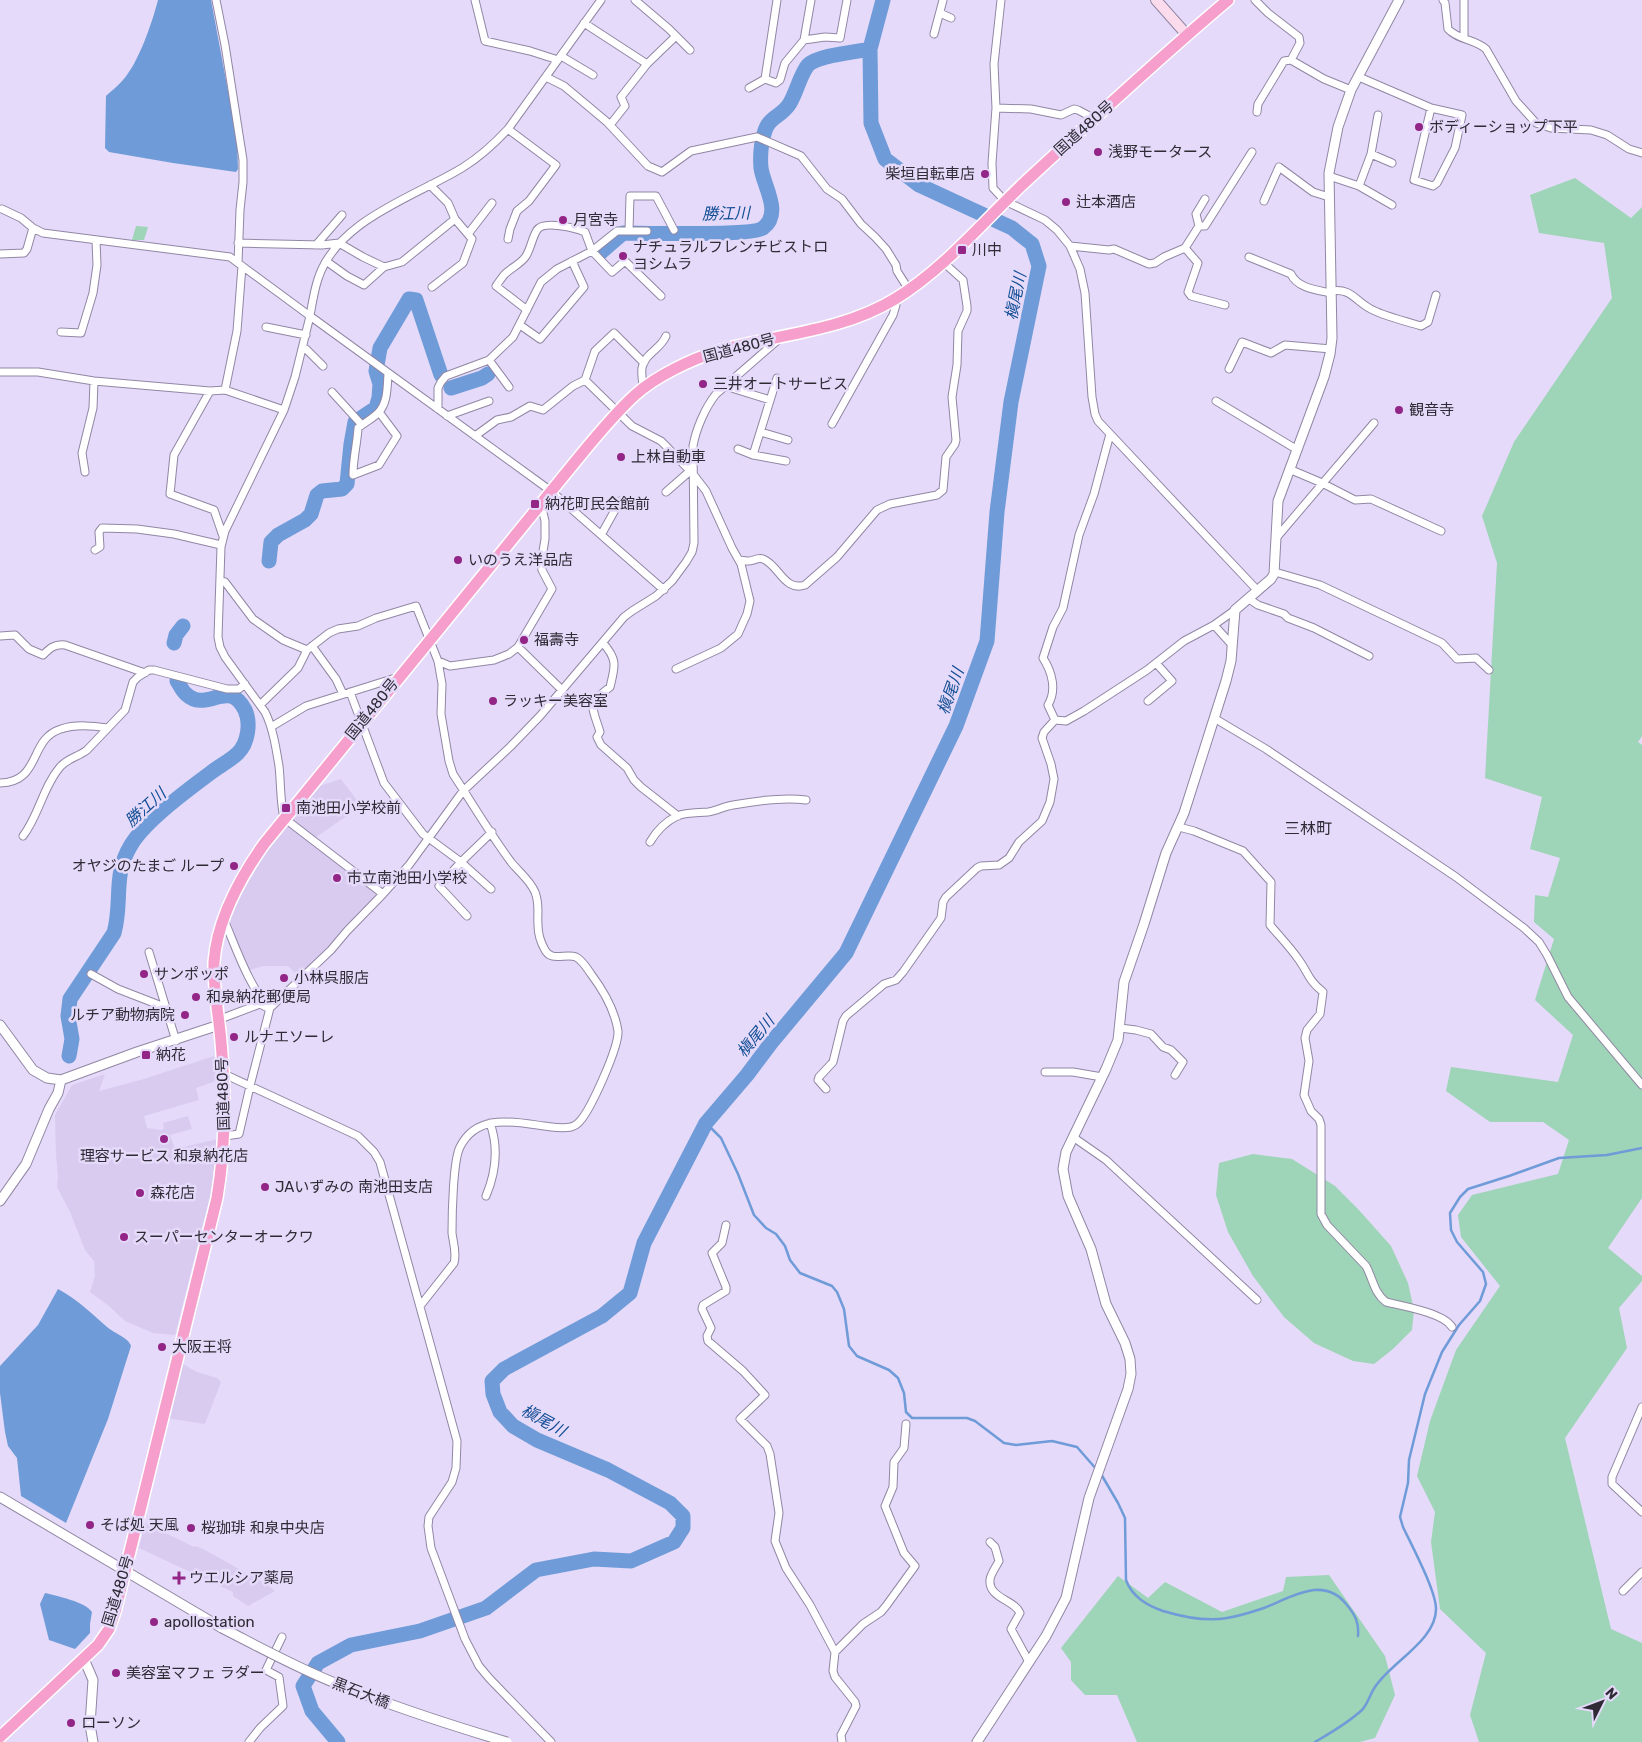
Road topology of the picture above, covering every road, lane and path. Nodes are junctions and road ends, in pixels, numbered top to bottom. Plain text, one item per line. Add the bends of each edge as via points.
1 (216, 0) edge
2 (474, 0) edge
3 (601, 0) edge
4 (635, 0) edge
5 (777, 0) edge
6 (811, 0) edge
7 (847, 0) edge
8 (943, 0) edge
9 (1001, 0) edge
10 (1156, 0) edge
11 (1228, 0) edge
12 (1255, 0) edge
13 (1399, 0) edge
14 (1443, 0) edge
15 (1464, 0) edge
16 (940, 14) junction
17 (951, 18) dead end
18 (584, 23) junction
19 (934, 34) dead end
20 (1186, 35) junction
21 (676, 36) junction
22 (1464, 38) junction
23 (804, 40) junction
24 (690, 50) dead end
25 (559, 58) junction
26 (1291, 60) junction
27 (647, 64) junction
28 (593, 75) dead end
29 (546, 76) junction
30 (1359, 77) junction
31 (764, 79) junction
32 (749, 88) dead end
33 (1351, 90) junction
34 (996, 108) junction
35 (1431, 108) junction
36 (1257, 112) dead end
37 (1378, 115) dead end
38 (1094, 119) junction
39 (610, 125) junction
40 (508, 129) junction
41 (1252, 152) dead end
42 (1642, 153) edge
43 (1371, 154) junction
44 (1392, 163) dead end
45 (1329, 176) junction
46 (430, 185) junction
47 (1359, 186) junction
48 (1329, 197) junction
49 (1205, 199) dead end
50 (1264, 201) dead end
51 (492, 203) dead end
52 (1002, 205) junction
53 (1392, 205) dead end
54 (1, 207) edge
55 (342, 215) dead end
56 (0, 218) edge
57 (455, 219) junction
58 (1199, 226) junction
59 (33, 228) junction
60 (674, 230) dead end
61 (629, 231) junction
62 (647, 231) dead end
63 (468, 234) junction
64 (508, 239) dead end
65 (96, 240) junction
66 (238, 243) junction
67 (339, 244) junction
68 (316, 245) junction
69 (1070, 246) junction
70 (1185, 248) junction
71 (592, 251) junction
72 (0, 254) edge
73 (1249, 257) dead end
74 (572, 261) junction
75 (326, 262) junction
76 (943, 262) junction
77 (240, 264) junction
78 (384, 267) junction
79 (432, 286) dead end
80 (909, 290) junction
81 (1331, 292) junction
82 (1436, 295) dead end
83 (661, 296) dead end
84 (894, 300) junction
85 (1225, 305) dead end
86 (527, 310) junction
87 (310, 316) junction
88 (520, 325) junction
89 (266, 327) dead end
90 (61, 332) dead end
91 (306, 335) junction
92 (666, 336) dead end
93 (781, 336) junction
94 (303, 348) junction
95 (1331, 349) junction
96 (489, 360) junction
97 (644, 363) junction
98 (323, 366) dead end
99 (1229, 369) dead end
100 (0, 372) edge
101 (388, 374) junction
102 (777, 378) dead end
103 (585, 380) junction
104 (94, 381) junction
105 (726, 386) junction
106 (509, 387) dead end
107 (643, 389) junction
108 (224, 390) junction
109 (210, 391) junction
110 (332, 392) dead end
111 (770, 400) junction
112 (489, 401) dead end
113 (1216, 401) dead end
114 (284, 410) junction
115 (438, 410) junction
116 (379, 412) junction
117 (618, 413) junction
118 (447, 416) junction
119 (359, 422) junction
120 (1374, 423) dead end
121 (832, 424) dead end
122 (761, 432) junction
123 (1110, 434) junction
124 (475, 436) junction
125 (788, 440) dead end
126 (738, 449) dead end
127 (1296, 449) junction
128 (753, 456) junction
129 (786, 461) dead end
130 (1289, 469) junction
131 (85, 472) dead end
132 (692, 472) junction
133 (1322, 483) junction
134 (551, 492) junction
135 (666, 492) dead end
136 (620, 501) dead end
137 (541, 504) junction
138 (1441, 531) dead end
139 (601, 535) junction
140 (1277, 537) junction
141 (222, 541) junction
142 (95, 550) dead end
143 (739, 560) junction
144 (1275, 572) junction
145 (220, 581) junction
146 (664, 590) junction
147 (1258, 591) junction
148 (1249, 599) junction
149 (1235, 610) junction
150 (1214, 625) junction
151 (0, 636) edge
152 (429, 639) junction
153 (603, 643) junction
154 (1232, 645) junction
155 (518, 647) junction
156 (310, 648) junction
157 (1369, 656) dead end
158 (438, 661) junction
159 (1156, 664) junction
160 (676, 669) dead end
161 (1489, 670) dead end
162 (145, 673) junction
163 (395, 681) junction
164 (245, 684) junction
165 (562, 690) junction
166 (347, 693) junction
167 (1148, 702) dead end
168 (260, 705) junction
169 (1214, 718) junction
170 (1055, 720) junction
171 (361, 723) junction
172 (271, 727) junction
173 (108, 728) junction
174 (0, 782) edge
175 (463, 790) junction
176 (806, 800) dead end
177 (678, 816) junction
178 (284, 818) junction
179 (1179, 827) junction
180 (492, 832) junction
181 (23, 836) dead end
182 (429, 838) junction
183 (650, 842) dead end
184 (461, 862) junction
185 (491, 889) dead end
186 (383, 894) junction
187 (467, 916) dead end
188 (224, 920) junction
189 (150, 952) dead end
190 (91, 974) dead end
191 (167, 1008) junction
192 (270, 1008) junction
193 (0, 1025) edge
194 (219, 1026) junction
195 (1120, 1028) junction
196 (176, 1041) junction
197 (1045, 1072) dead end
198 (224, 1074) junction
199 (1175, 1075) dead end
200 (1102, 1078) junction
201 (61, 1080) junction
202 (250, 1085) junction
203 (1642, 1085) edge
204 (826, 1089) dead end
205 (490, 1123) junction
206 (225, 1136) junction
207 (1073, 1137) junction
208 (486, 1196) dead end
209 (0, 1201) edge
210 (726, 1225) dead end
211 (1257, 1300) dead end
212 (420, 1306) junction
213 (1452, 1328) dead end
214 (1642, 1407) edge
215 (1640, 1420) edge
216 (906, 1424) dead end
217 (0, 1498) edge
218 (1642, 1512) edge
219 (990, 1542) dead end
220 (126, 1572) junction
221 (1642, 1572) edge
222 (1623, 1591) dead end
223 (282, 1637) dead end
224 (835, 1652) junction
225 (84, 1659) junction
226 (1029, 1662) junction
227 (0, 1737) edge
228 (92, 1742) edge
229 (249, 1742) edge
230 (507, 1742) edge
231 (551, 1742) edge
232 (842, 1742) edge
233 (977, 1742) edge

1 - 66 street via 243,160
2 - 25 street via 485,41
3 - 18 street
4 - 21 street
5 - 31 street
6 - 23 street
7 - 23 street via 840,38
8 - 16 street
9 - 34 street via 994,64
10 - 20 main road
11 - 20 highway, 国道480号
12 - 26 street via 1299,37 1300,43
13 - 30 street
14 - 22 street via 1448,29
15 - 22 street
16 - 17 street
16 - 19 street
18 - 25 street
18 - 27 street
20 - 38 highway, 国道480号
21 - 24 street
21 - 27 street
22 - 42 street via 1486,49 1516,101 1536,123 1550,128 1591,130
23 - 31 street via 785,63 780,80 776,83
25 - 28 street
25 - 29 street
26 - 33 street
26 - 36 street via 1284,61 1258,104
27 - 39 street via 621,97 626,106
29 - 39 street via 571,91
29 - 40 street
30 - 33 street
30 - 35 street
31 - 32 street
33 - 45 street via 1338,127
34 - 38 street via 1031,109 1061,115 1078,110
34 - 52 street via 993,188
35 - 35 street via 1414,180 1433,186 1455,148 1462,115
37 - 43 street
38 - 52 highway, 国道480号
39 - 80 street via 648,166 662,172 691,150 757,137 801,156 827,189 842,199 886,249
40 - 46 street via 475,160
40 - 64 street via 556,165 529,202 517,211
41 - 58 street via 1205,226
43 - 44 street
43 - 47 street
45 - 47 street
45 - 48 street
46 - 57 street via 448,203
46 - 67 street via 362,223
47 - 53 street
48 - 50 street via 1313,192 1279,167
48 - 81 street
49 - 58 street via 1196,214
51 - 63 street
52 - 69 street via 1044,220
52 - 76 highway, 国道480号
54 - 56 street
54 - 59 street
55 - 68 street
57 - 63 street
57 - 78 street via 402,262
58 - 70 street
59 - 65 street via 43,233
59 - 72 street via 24,252
60 - 61 street via 656,196 630,196
61 - 62 street
61 - 71 street via 616,230
63 - 79 street via 472,239 463,263
65 - 77 street via 230,257
65 - 90 street via 93,292 81,333
66 - 68 street
66 - 77 street
67 - 68 street
67 - 75 street
67 - 78 street
69 - 70 street via 1114,249 1149,264
69 - 123 street via 1085,294 1094,414
70 - 85 street via 1198,263 1188,292 1191,296
71 - 74 street
71 - 83 street via 612,272 625,261
71 - 86 street via 585,232 579,229 548,224 537,229 526,256 496,286
73 - 81 street via 1291,274 1294,280 1306,287
74 - 86 street via 541,282
74 - 88 street via 584,287 540,339
75 - 78 street via 364,285
75 - 87 street via 318,278
76 - 80 highway, 国道480号
76 - 143 street via 963,280 967,311 958,331 952,397 956,440 946,457 943,490 937,495 890,504 877,510 837,557 805,585 792,585 762,559
77 - 87 street
77 - 108 street via 237,331
80 - 84 highway, 国道480号
81 - 82 street via 1348,292 1369,308 1421,326 1428,322
81 - 95 street
84 - 93 highway, 国道480号 via 847,321
84 - 121 street via 893,315
86 - 88 street
87 - 91 street
87 - 101 street
88 - 96 street via 514,337
89 - 91 street
91 - 94 street
92 - 97 street
93 - 105 street
93 - 107 highway, 国道480号 via 718,351 665,374
94 - 98 street
94 - 114 street
95 - 99 street via 1285,345 1271,353 1242,342
95 - 127 street
96 - 106 street
96 - 115 street via 446,376 438,388
97 - 103 street via 614,333 595,351
97 - 107 street
100 - 104 street via 38,372
101 - 115 street
101 - 116 street via 386,396
102 - 111 street
103 - 117 street
103 - 124 street via 543,410 530,406 511,417 497,420
104 - 109 street
104 - 131 street via 93,408 82,453
105 - 111 street
105 - 132 street via 709,403 694,438
107 - 117 highway, 国道480号
108 - 109 street
108 - 114 street
109 - 141 street via 174,455 170,494 214,510
110 - 119 street
111 - 122 street
112 - 118 street
113 - 127 street
114 - 141 street
115 - 118 street
116 - 119 street
116 - 119 street via 397,436 379,465 353,475 352,459
117 - 132 street via 632,426 661,441
117 - 134 highway, 国道480号
118 - 124 street
120 - 133 street
122 - 125 street
122 - 128 street
123 - 147 street
123 - 170 street via 1079,535 1063,608 1043,658 1049,668 1052,687 1048,705
124 - 134 street
126 - 128 street
127 - 130 street
128 - 129 street
130 - 133 street
130 - 140 street via 1278,501
132 - 135 street
132 - 143 street via 706,491
132 - 146 street via 692,552
133 - 138 street via 1354,500 1371,499
133 - 140 street
134 - 137 highway, 国道480号
134 - 139 street
136 - 139 street
137 - 152 highway, 国道480号
137 - 155 street via 545,521 541,564 552,588
139 - 146 street
140 - 144 street
141 - 142 street via 138,529 102,528 98,532 100,547
141 - 145 street
143 - 160 street via 750,601 738,634 721,648
144 - 147 street
144 - 161 street via 1320,585 1442,643 1457,659 1476,658
145 - 156 street via 225,582 253,619 283,640
145 - 164 street via 220,647
146 - 153 street via 624,617
147 - 148 street
148 - 149 street
148 - 157 street
149 - 150 street
149 - 154 street
150 - 154 street
150 - 159 street via 1184,642
151 - 162 street via 15,635 28,649 43,655 57,644 65,645
152 - 156 street via 416,606 358,626 338,629
152 - 158 street
152 - 163 highway, 国道480号
153 - 165 street
153 - 177 street via 613,655 615,665 610,687 595,698 592,705 600,732 597,737 641,787
154 - 169 street via 1231,661
155 - 158 street via 494,660 450,666
155 - 165 street
156 - 166 street
156 - 168 street via 298,668
158 - 175 street via 449,761
159 - 167 street via 1172,681
159 - 170 street via 1084,711 1066,720
162 - 164 street via 154,670 227,689 239,689
162 - 173 street via 133,682 126,710
163 - 166 street via 392,679
163 - 171 highway, 国道480号
164 - 168 street
165 - 175 street via 516,741
166 - 171 street
166 - 172 street via 306,706
168 - 172 street
169 - 179 street
169 - 203 street via 1456,877 1524,928 1539,942 1568,997
170 - 204 street via 1042,738 1054,780 1042,821 1019,842 1009,858 999,865 977,868 946,897 942,918 903,972 846,1016 833,1062 818,1080
171 - 178 highway, 国道480号
171 - 182 street via 389,792
172 - 178 street
173 - 174 street via 60,729 50,734 37,750 31,768 18,779
173 - 181 street via 87,750 60,767
175 - 180 street
175 - 182 street
176 - 177 street via 795,798 732,805
177 - 183 street via 662,826
178 - 186 street
178 - 188 highway, 国道480号 via 241,879
179 - 195 street via 1166,853 1124,982
179 - 213 street via 1243,851 1271,882 1270,925 1301,962 1310,980 1323,992 1320,1014 1307,1030 1305,1038 1309,1061 1304,1095 1321,1126 1321,1214 1366,1266 1381,1298 1440,1317
180 - 184 street
180 - 205 street via 511,862 532,886 544,950 553,957 578,958 609,1004 618,1032 604,1076 579,1122 572,1127 506,1121
182 - 184 street
182 - 186 street
184 - 185 street
184 - 187 street via 439,886
186 - 192 street
188 - 192 street via 262,1001
188 - 194 highway, 国道480号 via 214,961
189 - 191 street
190 - 191 street via 118,989
191 - 196 street
192 - 194 street via 260,1004 222,1018
192 - 202 street
193 - 201 street via 33,1070 47,1078
194 - 196 street
194 - 198 highway, 国道480号
195 - 199 street via 1151,1034 1170,1050 1183,1062
195 - 200 street
196 - 201 street
197 - 200 street via 1073,1072
198 - 202 street
198 - 206 highway, 国道480号
200 - 207 street
201 - 209 street via 26,1164
202 - 206 street via 239,1134
202 - 212 street via 358,1136 374,1152 384,1175
205 - 208 street via 496,1149 492,1181
205 - 212 street via 476,1129 460,1147 456,1160 452,1232 454,1263
206 - 220 highway, 国道480号 via 217,1198
207 - 211 street via 1106,1160
207 - 226 street via 1062,1169 1068,1196 1091,1249 1106,1304 1125,1343 1131,1374 1090,1498 1066,1598
210 - 224 street via 722,1243 712,1253 726,1291 702,1305 711,1328 708,1341 765,1395 740,1419 767,1446 779,1513 774,1541
212 - 231 street via 457,1441 452,1482 429,1517 431,1548 465,1639 479,1666
214 - 215 street
215 - 218 street via 1612,1477 1612,1484
216 - 224 street via 904,1448 894,1462 893,1487 885,1506 904,1553 915,1566 881,1612 863,1624
217 - 220 street, 黒石大橋
219 - 226 street via 999,1561 990,1580 991,1586 1018,1608 1020,1613 1011,1629
220 - 225 highway, 国道480号 via 108,1630
220 - 230 street, 黒石大橋, bridge via 222,1628 338,1685
221 - 222 street
223 - 229 street via 266,1670 278,1677 283,1706
224 - 232 street via 835,1677 856,1706 841,1735
225 - 227 highway, 国道480号
225 - 228 street via 93,1680
226 - 233 street

